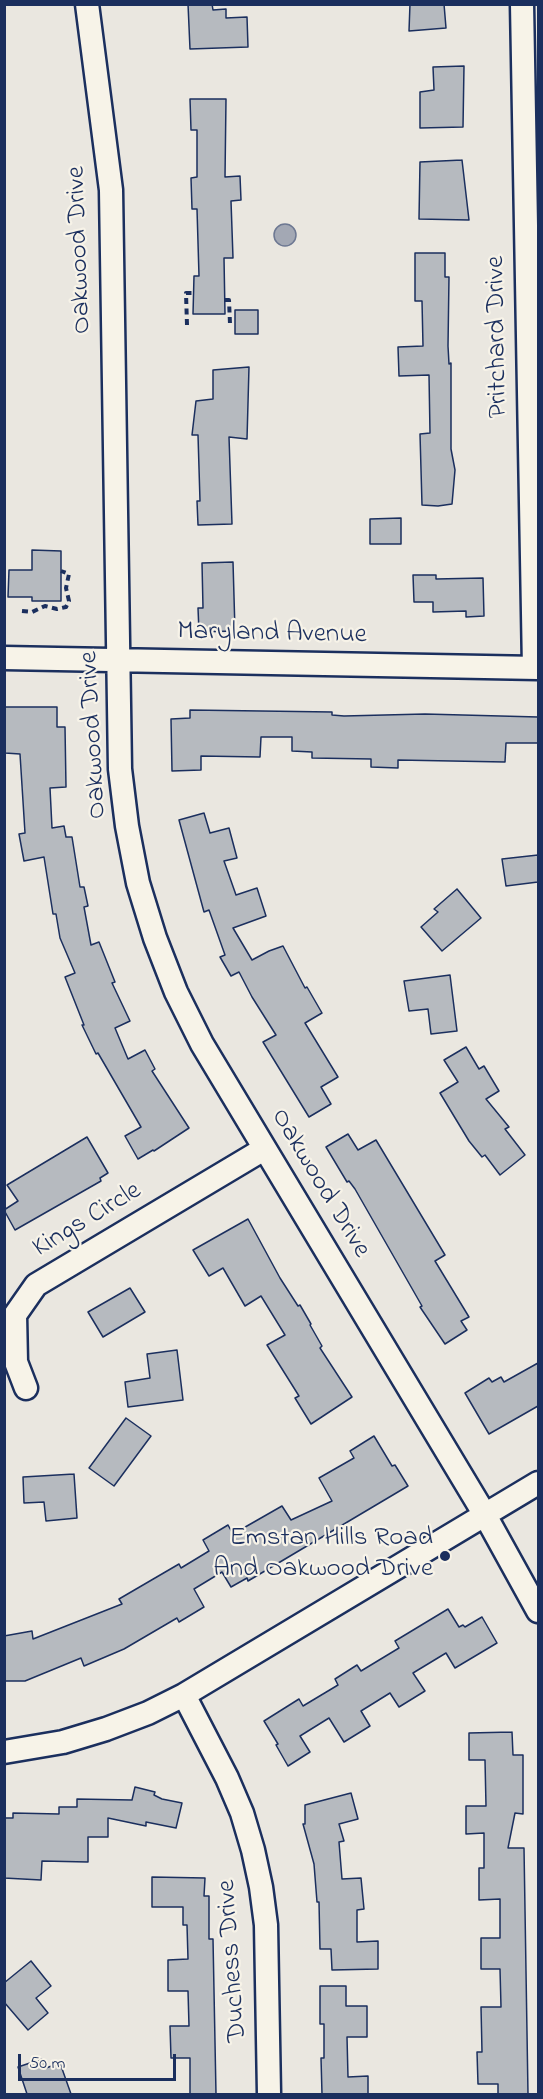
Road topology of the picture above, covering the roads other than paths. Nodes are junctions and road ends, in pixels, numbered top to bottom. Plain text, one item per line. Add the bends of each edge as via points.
1 (87, 4) edge
2 (522, 4) edge
3 (4, 658) edge
4 (120, 660) junction
5 (536, 668) edge
6 (264, 1149) junction
7 (26, 1388) dead end
8 (538, 1483) edge
9 (485, 1515) junction
10 (538, 1611) edge
11 (184, 1695) junction
12 (4, 1752) edge
13 (269, 2094) edge

1 - 4 street, Oakwood Drive via 111,190
2 - 5 street, Pritchard Drive
3 - 4 street, Maryland Avenue
4 - 5 street, Maryland Avenue
4 - 6 street, Oakwood Drive via 120,769 138,883 176,992
6 - 7 street, Kings Circle via 36,1286 15,1316 16,1362
6 - 9 street, Oakwood Drive
8 - 9 street
9 - 10 street, Oakwood Drive
9 - 11 street
11 - 12 street via 106,1730
11 - 13 street, Duchess Drive via 231,1787 259,1878 266,1925

